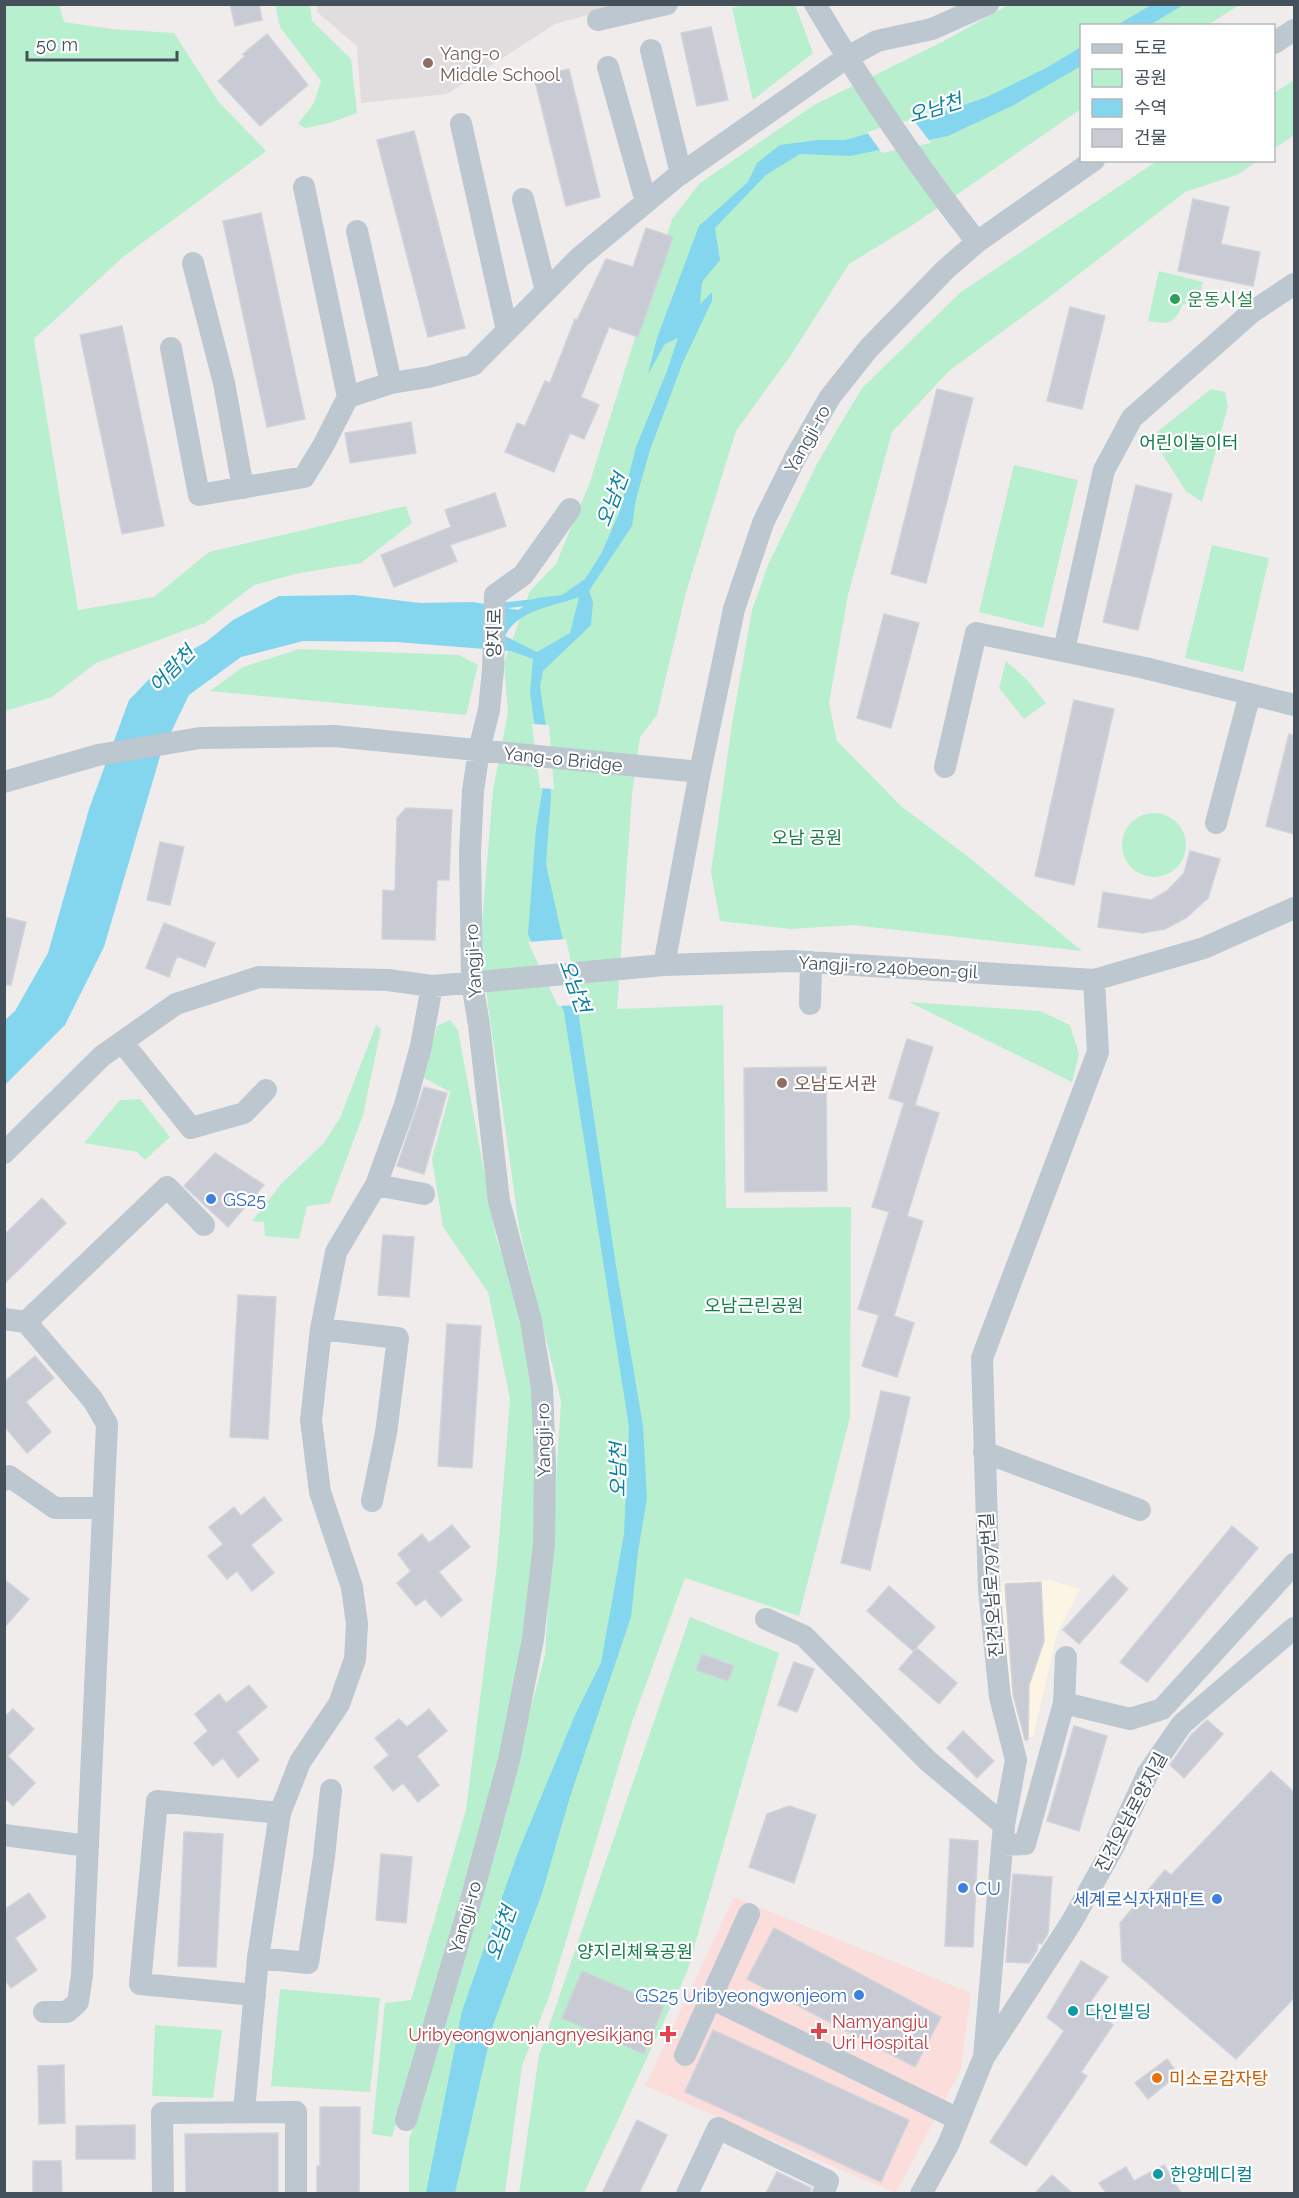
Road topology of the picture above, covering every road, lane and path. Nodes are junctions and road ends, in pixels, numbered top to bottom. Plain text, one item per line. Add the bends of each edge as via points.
1 (667, 4) edge
2 (988, 4) edge
3 (815, 5) edge
4 (598, 20) dead end
5 (1294, 30) edge
6 (1275, 43) edge
7 (651, 50) dead end
8 (608, 67) dead end
9 (852, 67) junction
10 (462, 124) dead end
11 (1091, 162) edge
12 (681, 174) junction
13 (304, 187) dead end
14 (523, 199) dead end
15 (646, 202) junction
16 (357, 231) dead end
17 (976, 242) junction
18 (193, 263) dead end
19 (1294, 284) edge
20 (546, 291) junction
21 (507, 330) junction
22 (171, 348) dead end
23 (391, 383) junction
24 (348, 397) junction
25 (243, 488) junction
26 (570, 509) dead end
27 (1064, 650) junction
28 (493, 670) joint
29 (1250, 694) junction
30 (1294, 705) edge
31 (478, 750) junction
32 (945, 766) dead end
33 (700, 772) junction
34 (4, 782) edge
35 (1216, 823) dead end
36 (1294, 908) edge
37 (811, 962) junction
38 (664, 965) junction
39 (1094, 980) junction
40 (472, 983) junction
41 (432, 986) junction
42 (810, 1004) dead end
43 (122, 1042) junction
44 (266, 1090) dead end
45 (4, 1153) edge
46 (376, 1185) junction
47 (424, 1194) dead end
48 (204, 1225) dead end
49 (15, 1320) edge
50 (321, 1329) junction
51 (984, 1452) junction
52 (4, 1480) edge
53 (372, 1501) dead end
54 (103, 1508) junction
55 (1140, 1510) dead end
56 (1294, 1564) edge
57 (766, 1619) dead end
58 (1294, 1628) edge
59 (1066, 1657) dead end
60 (1064, 1703) junction
61 (331, 1790) dead end
62 (280, 1813) junction
63 (4, 1835) edge
64 (1003, 1835) junction
65 (88, 1846) junction
66 (748, 1914) dead end
67 (258, 1958) junction
68 (255, 1995) junction
69 (711, 1998) junction
70 (44, 2012) dead end
71 (685, 2055) dead end
72 (984, 2056) junction
73 (244, 2111) junction
74 (958, 2119) junction
75 (406, 2120) dead end
76 (163, 2193) edge
77 (296, 2193) edge
78 (687, 2193) edge
79 (823, 2193) edge
80 (921, 2193) edge

1 - 4 street
2 - 9 street via 932,29 877,41
3 - 9 street
5 - 6 street
7 - 12 street
8 - 15 street
9 - 12 street
9 - 17 street
10 - 21 street
11 - 17 street, Yangji-ro
12 - 15 street
13 - 24 street
14 - 20 street
15 - 20 street
16 - 23 street
17 - 33 street, Yangji-ro via 869,348 830,397 795,458 763,523 734,609
18 - 25 street via 224,383
19 - 27 street via 1252,312 1132,417 1104,470
20 - 21 street
21 - 23 street via 472,365
22 - 25 street via 199,495
23 - 24 street
24 - 25 street via 304,477
26 - 28 street, 양지로 via 523,575 495,596
27 - 29 street
27 - 32 street via 976,633
28 - 31 street, Yangji-ro via 489,710
29 - 30 street
29 - 35 street
31 - 33 street, Yang-o Bridge
31 - 34 street via 334,736 200,738 98,755
31 - 40 street, Yangji-ro via 470,852
33 - 38 street
36 - 39 street, Yangji-ro 240beon-gil via 1204,948
37 - 38 street, Yangji-ro 240beon-gil
37 - 39 street, Yangji-ro 240beon-gil
37 - 42 street
38 - 40 street, Yangji-ro 240beon-gil
39 - 51 street, 진건오남로797번길 via 1098,1052 982,1358
40 - 41 street, Yangji-ro 240beon-gil
40 - 75 street, Yangji-ro via 499,1201 531,1321 542,1388 544,1544 533,1639 508,1760
41 - 43 street, Yangji-ro 240beon-gil via 388,980 259,976 176,1004
41 - 46 street via 410,1086
43 - 44 street via 191,1128 244,1113
43 - 45 street, Yangji-ro 240beon-gil via 102,1056
46 - 47 street
46 - 50 street via 336,1252
48 - 49 street via 167,1187
49 - 54 street via 93,1400 107,1424
50 - 53 street via 398,1338 386,1433
50 - 62 street via 311,1420 320,1492 352,1587 357,1624 355,1659 339,1704 300,1762
51 - 55 street
51 - 64 street, 진건오남로797번길 via 989,1590 1000,1697 1016,1760
52 - 54 street via 9,1476 55,1508
54 - 65 street
56 - 60 street via 1162,1709 1130,1719
57 - 64 street via 804,1636
58 - 72 street, 진건오남로양지길 via 1182,1724 1148,1773 1114,1846 1071,1923
59 - 60 street
60 - 64 street via 1025,1844
61 - 67 street via 308,1963
62 - 67 street
62 - 68 street via 157,1801 140,1984
63 - 65 street
64 - 72 street, 진건오남로797번길
65 - 70 street via 78,2002 67,2012
66 - 69 street
67 - 68 street
68 - 73 street
69 - 71 street
69 - 74 street
72 - 74 street, 진건오남로797번길
73 - 76 street via 162,2113
73 - 77 street via 296,2112
74 - 80 street, 진건오남로797번길
78 - 79 street via 718,2128 828,2181

